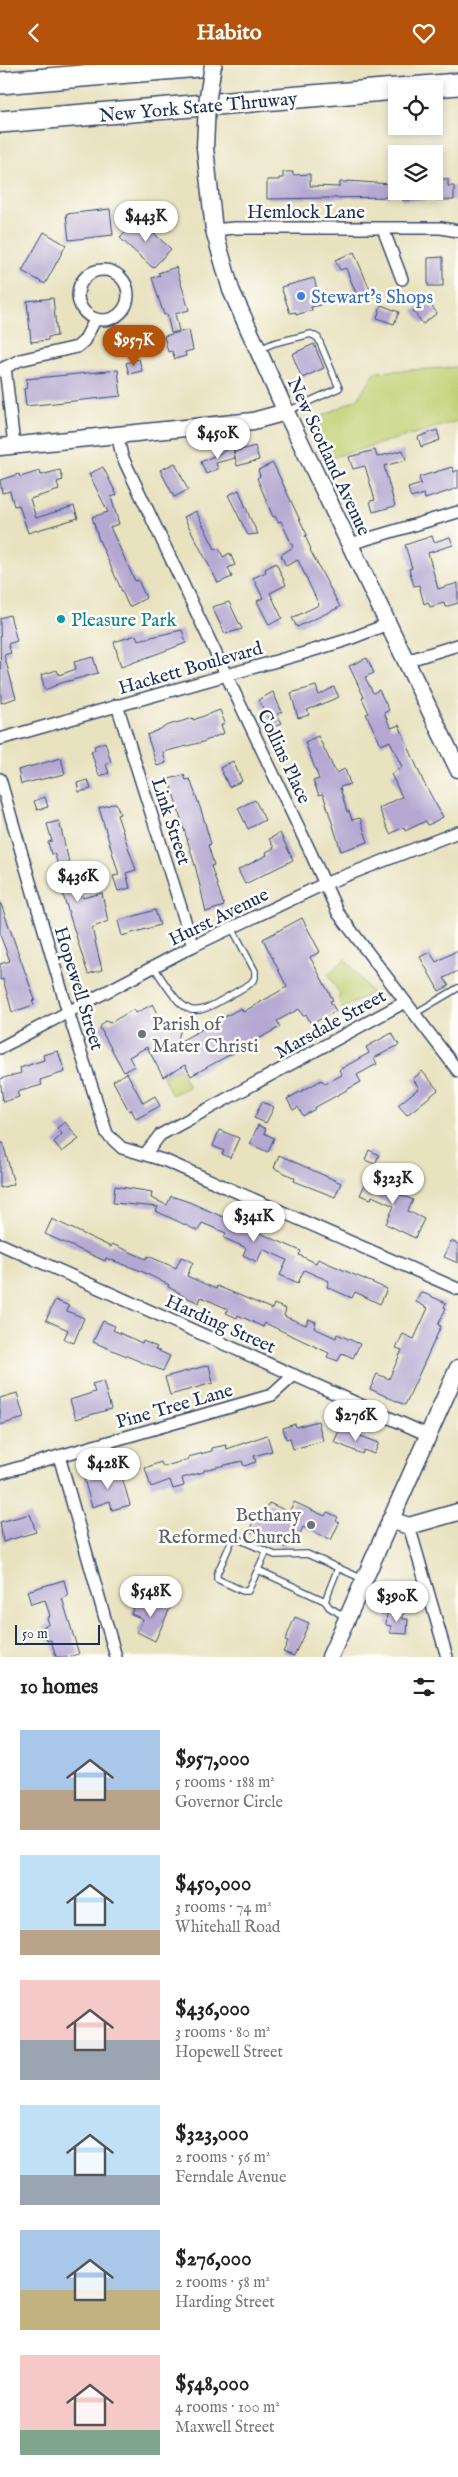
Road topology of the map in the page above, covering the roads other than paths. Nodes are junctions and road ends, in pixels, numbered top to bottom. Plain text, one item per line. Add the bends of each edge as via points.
1 (212, 65) edge
2 (0, 83) edge
3 (458, 84) edge
4 (443, 85) edge
5 (388, 90) edge
6 (0, 123) edge
7 (383, 229) junction
8 (214, 230) junction
9 (458, 231) edge
10 (402, 279) dead end
11 (95, 320) junction
12 (258, 350) junction
13 (3, 368) edge
14 (286, 412) junction
15 (117, 434) junction
16 (7, 446) edge
17 (458, 512) edge
18 (350, 544) junction
19 (388, 624) junction
20 (458, 645) edge
21 (406, 661) junction
22 (226, 674) junction
23 (117, 705) junction
24 (0, 739) edge
25 (458, 769) edge
26 (0, 779) edge
27 (458, 832) edge
28 (324, 884) junction
29 (232, 928) junction
30 (193, 947) junction
31 (154, 967) junction
32 (458, 988) edge
33 (405, 1002) junction
34 (68, 1012) junction
35 (414, 1014) junction
36 (0, 1048) edge
37 (458, 1071) edge
38 (146, 1153) junction
39 (0, 1243) edge
40 (458, 1289) edge
41 (458, 1368) edge
42 (294, 1375) junction
43 (428, 1435) junction
44 (59, 1456) junction
45 (0, 1473) edge
46 (458, 1512) edge
47 (390, 1520) junction
48 (409, 1526) junction
49 (266, 1552) junction
50 (338, 1568) junction
51 (258, 1570) junction
52 (364, 1580) junction
53 (325, 1601) junction
54 (347, 1619) junction
55 (116, 1657) edge
56 (330, 1657) edge
57 (447, 1657) edge

1 - 2 highway
1 - 8 street, New Scotland Avenue, bridge via 206,148
3 - 4 highway, New York State Thruway
5 - 6 highway, New York State Thruway
7 - 8 street, Hemlock Lane
7 - 9 street, Hemlock Lane via 441,228
7 - 10 street
8 - 12 street, New Scotland Avenue via 231,290
11 - 11 street via 115,318 127,303 126,283 111,271 92,273 79,287 80,307
11 - 13 street via 77,347 26,358
12 - 14 street, New Scotland Avenue
12 - 14 lane via 311,334 318,338 339,388
13 - 16 street
14 - 15 street via 253,421
14 - 18 street, New Scotland Avenue
15 - 16 street
15 - 22 street, Collins Place via 122,456
17 - 18 street
18 - 19 street, New Scotland Avenue
19 - 21 street, New Scotland Avenue
19 - 22 street, Hackett Boulevard via 347,640
20 - 21 street
21 - 25 street, New Scotland Avenue
22 - 23 street, Hackett Boulevard
22 - 28 street, Collins Place
23 - 24 street, Hackett Boulevard
23 - 30 street, Link Street
26 - 34 street, Hopewell Street
27 - 28 street, Hurst Avenue
28 - 29 street, Hurst Avenue
28 - 33 street, Collins Place via 338,913
29 - 30 street, Hurst Avenue
29 - 31 lane via 255,971 255,980 204,1010 192,1011 178,1003
30 - 31 street, Hurst Avenue
31 - 34 street, Hurst Avenue
32 - 35 lane
33 - 35 street, Collins Place
33 - 38 street, Marsdale Street via 160,1135
34 - 36 street, Hurst Avenue
34 - 38 street, Hopewell Street via 107,1134 122,1147
35 - 37 street, Collins Place
38 - 40 street, Hopewell Street
39 - 42 street, Harding Street
41 - 43 street
42 - 43 street, Harding Street
42 - 44 street, Pine Tree Lane via 272,1395
43 - 47 street
44 - 45 street, Pine Tree Lane
44 - 55 street
46 - 48 street
47 - 48 street
47 - 52 street
48 - 57 street
49 - 50 lane via 305,1554
49 - 51 lane
49 - 51 lane via 234,1539 216,1577 246,1592 250,1590
50 - 52 lane
50 - 53 lane
51 - 53 lane
52 - 54 street
53 - 54 lane via 330,1609
54 - 56 street

